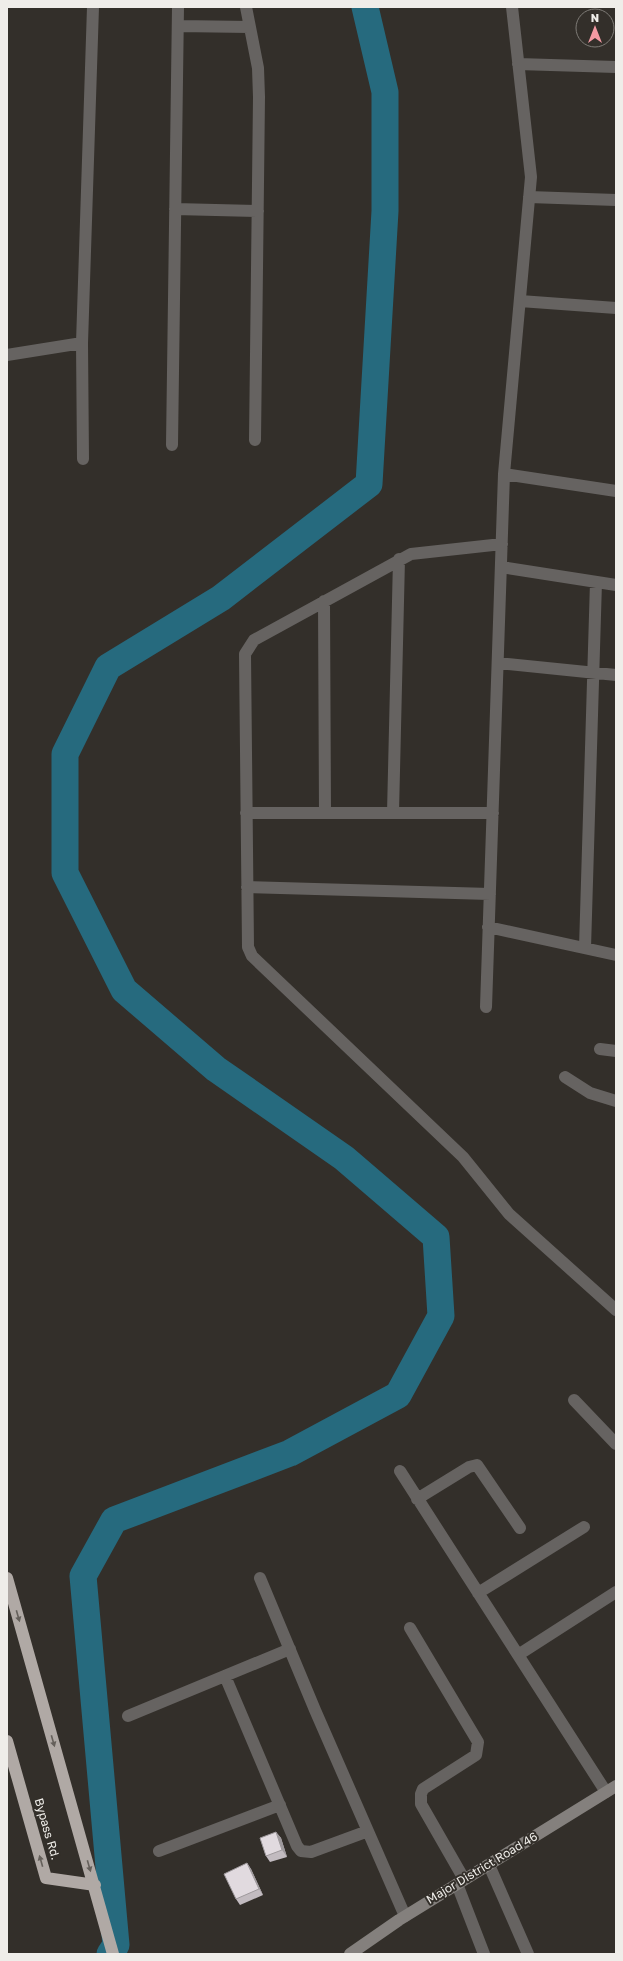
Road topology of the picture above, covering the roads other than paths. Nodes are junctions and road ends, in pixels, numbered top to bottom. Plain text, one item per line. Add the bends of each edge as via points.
1 (93, 7) edge
2 (178, 7) edge
3 (246, 7) edge
4 (512, 7) edge
5 (178, 26) junction
6 (250, 27) junction
7 (518, 64) junction
8 (616, 67) edge
9 (529, 197) junction
10 (616, 200) edge
11 (175, 209) junction
12 (258, 211) junction
13 (520, 301) junction
14 (616, 308) edge
15 (82, 342) junction
16 (7, 355) edge
17 (255, 440) dead end
18 (172, 445) dead end
19 (84, 459) dead end
20 (504, 474) junction
21 (616, 491) edge
22 (502, 544) junction
23 (399, 559) junction
24 (502, 568) junction
25 (596, 582) junction
26 (616, 585) edge
27 (324, 601) junction
28 (498, 663) junction
29 (593, 671) junction
30 (616, 674) edge
31 (246, 813) junction
32 (325, 813) junction
33 (393, 813) junction
34 (493, 813) junction
35 (247, 887) junction
36 (490, 894) junction
37 (488, 927) junction
38 (585, 948) junction
39 (616, 955) edge
40 (486, 1008) dead end
41 (600, 1049) dead end
42 (616, 1051) edge
43 (565, 1077) dead end
44 (616, 1101) edge
45 (616, 1310) edge
46 (574, 1400) dead end
47 (616, 1444) edge
48 (400, 1471) dead end
49 (417, 1499) junction
50 (520, 1528) dead end
51 (584, 1528) dead end
52 (7, 1578) edge
53 (260, 1578) dead end
54 (616, 1592) edge
55 (478, 1593) junction
56 (410, 1628) dead end
57 (290, 1649) junction
58 (518, 1655) junction
59 (225, 1676) junction
60 (128, 1716) dead end
61 (7, 1741) edge
62 (616, 1786) edge
63 (606, 1792) junction
64 (280, 1805) junction
65 (368, 1831) junction
66 (159, 1851) dead end
67 (489, 1865) junction
68 (461, 1882) junction
69 (96, 1890) junction
70 (405, 1916) junction
71 (113, 1954) edge
72 (350, 1954) edge
73 (484, 1954) edge
74 (528, 1954) edge

1 - 15 street
2 - 5 street
3 - 6 street
4 - 7 street
5 - 6 street
5 - 11 street
6 - 12 street via 258,68
7 - 8 street
7 - 9 street via 531,177
9 - 10 street
9 - 13 street
11 - 12 street
11 - 18 street
12 - 17 street
13 - 14 street
13 - 20 street
15 - 16 street
15 - 19 street
20 - 21 street
20 - 22 street
22 - 23 street via 411,554
22 - 24 street
23 - 27 street
23 - 33 street
24 - 25 street
24 - 28 street
25 - 26 street
25 - 29 street
27 - 31 street via 254,640 245,654
27 - 32 street
28 - 29 street
28 - 34 street
29 - 30 street
29 - 38 street
31 - 32 street
31 - 35 street
32 - 33 street
33 - 34 street
34 - 36 street
35 - 36 street
35 - 45 street via 248,947 252,956 463,1157 513,1218
36 - 37 street
37 - 38 street
37 - 40 street
38 - 39 street
41 - 42 street
43 - 44 street via 590,1094
46 - 47 street
48 - 49 street
49 - 50 street via 469,1467 477,1465
49 - 55 street
51 - 55 street
52 -> 69 highway
53 - 57 street
54 - 58 street
55 - 58 street
56 - 68 street via 478,1742 476,1755 423,1790 421,1794 421,1804
57 - 59 street
57 - 65 street
58 - 63 street
59 - 60 street
59 - 64 street
69 -> 61 highway, Bypass Rd. via 46,1878
62 - 63 main road, Major District Road 46
63 - 67 main road, Major District Road 46
64 - 65 street via 301,1851 306,1852
64 - 66 street
65 - 70 street
67 - 68 main road, Major District Road 46
67 - 74 street
68 - 70 main road, Major District Road 46
68 - 73 street
69 - 71 highway
70 - 72 main road, Major District Road 46

